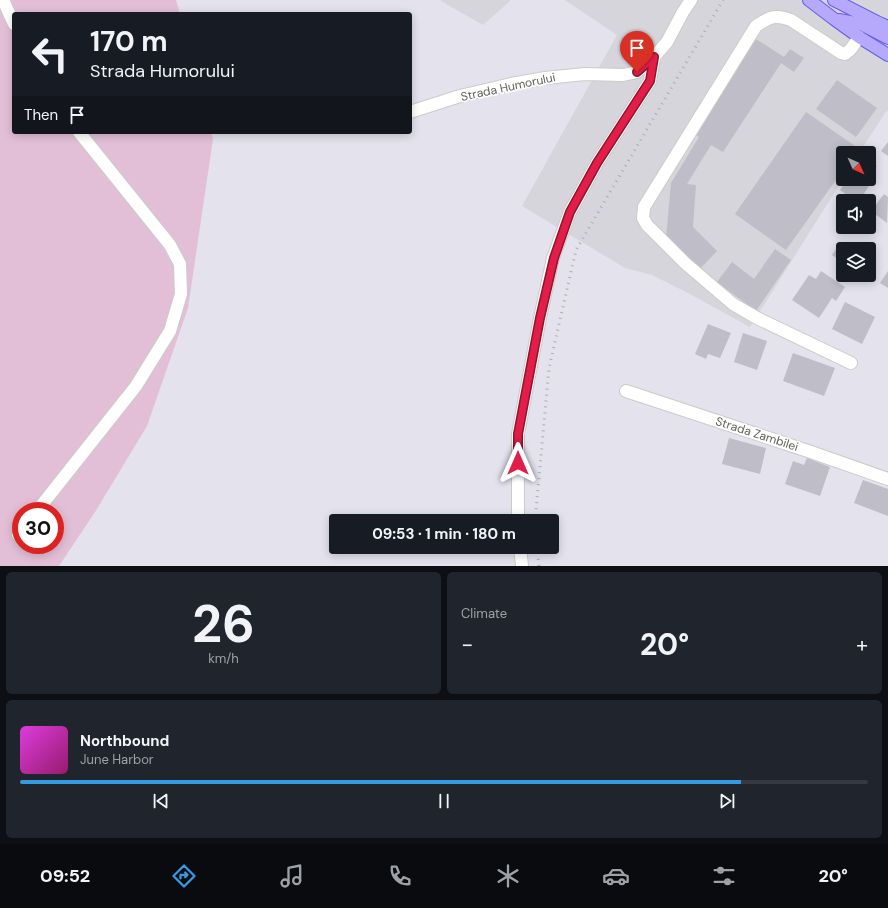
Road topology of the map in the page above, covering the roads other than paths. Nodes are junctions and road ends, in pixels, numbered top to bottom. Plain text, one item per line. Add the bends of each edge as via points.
1 (2, 0) edge
2 (691, 0) edge
3 (809, 0) edge
4 (834, 0) edge
5 (12, 20) edge
6 (834, 20) junction
7 (888, 27) edge
8 (859, 37) junction
9 (888, 38) edge
10 (888, 55) edge
11 (654, 57) junction
12 (412, 111) edge
13 (81, 134) edge
14 (851, 363) dead end
15 (626, 391) dead end
16 (888, 479) edge
17 (44, 502) edge
18 (518, 514) edge
19 (521, 554) edge
20 (522, 566) edge

1 - 5 street
2 - 11 street, Strada Humorului
3 - 6 main road
4 - 7 main road
6 - 8 main road
6 - 9 main road via 861,24
8 - 10 main road
8 - 14 street via 845,54 791,20 778,16 756,26 644,207 643,218 685,263 733,304 756,318
11 - 12 street, Strada Humorului via 637,72 623,75 585,74 510,84
11 - 18 street via 650,81 597,163 570,212 554,258 518,434
13 - 17 street via 170,245 180,264 181,294 170,331 136,386
15 - 16 street, Strada Zambilei
19 - 20 street

